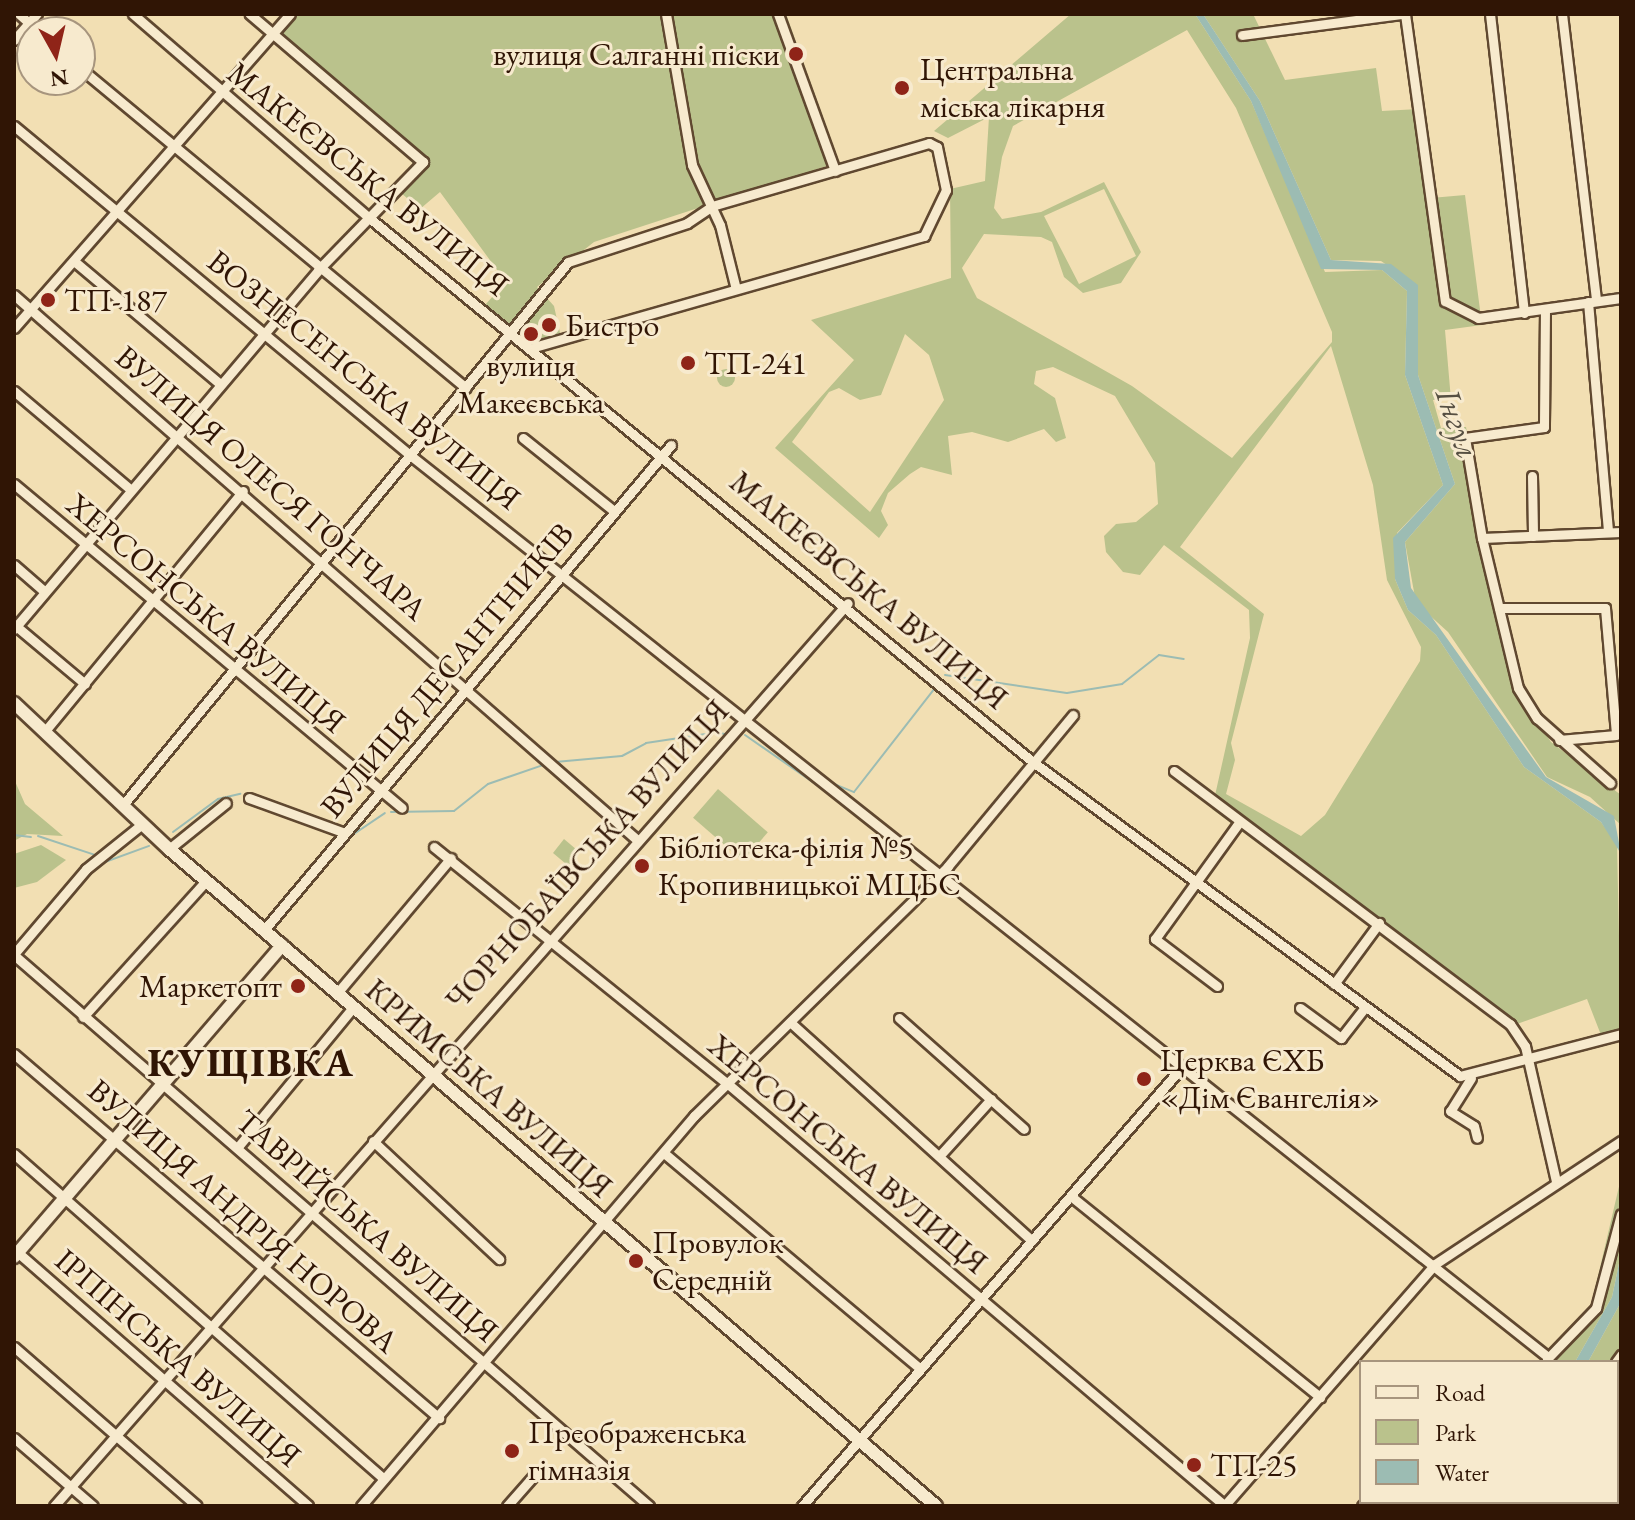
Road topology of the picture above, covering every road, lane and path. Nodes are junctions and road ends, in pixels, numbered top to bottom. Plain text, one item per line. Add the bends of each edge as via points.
1 (133, 14) edge
2 (250, 14) edge
3 (290, 14) edge
4 (666, 14) edge
5 (778, 14) edge
6 (1403, 14) edge
7 (1490, 14) edge
8 (1562, 14) edge
9 (272, 32) junction
10 (1242, 35) dead end
11 (96, 82) edge
12 (219, 91) junction
13 (14, 126) edge
14 (171, 147) junction
15 (835, 171) junction
16 (707, 210) junction
17 (118, 212) junction
18 (367, 216) junction
19 (74, 261) junction
20 (318, 270) junction
21 (736, 289) junction
22 (14, 295) edge
23 (1621, 298) edge
24 (1592, 301) junction
25 (30, 309) junction
26 (1545, 309) junction
27 (1524, 313) junction
28 (14, 328) edge
29 (510, 328) junction
30 (265, 334) junction
31 (534, 347) junction
32 (220, 384) junction
33 (466, 388) junction
34 (14, 391) edge
35 (177, 435) junction
36 (523, 438) dead end
37 (671, 445) dead end
38 (664, 453) junction
39 (410, 455) junction
40 (1532, 476) dead end
41 (14, 484) edge
42 (130, 489) junction
43 (243, 491) junction
44 (614, 511) junction
45 (1608, 532) junction
46 (1621, 532) edge
47 (1533, 536) junction
48 (1482, 538) junction
49 (84, 543) junction
50 (322, 558) junction
51 (14, 565) edge
52 (562, 572) junction
53 (44, 591) junction
54 (155, 601) junction
55 (848, 603) junction
56 (1499, 608) junction
57 (15, 627) edge
58 (231, 667) junction
59 (85, 684) junction
60 (465, 686) junction
61 (14, 703) edge
62 (1073, 715) dead end
63 (742, 719) junction
64 (45, 731) junction
65 (1559, 740) junction
66 (1033, 762) junction
67 (1174, 771) dead end
68 (1610, 783) dead end
69 (377, 794) junction
70 (249, 798) dead end
71 (226, 803) dead end
72 (122, 806) junction
73 (402, 808) dead end
74 (1240, 821) junction
75 (142, 824) junction
76 (345, 833) junction
77 (636, 839) junction
78 (434, 847) dead end
79 (169, 849) junction
80 (451, 858) junction
81 (936, 876) junction
82 (206, 881) junction
83 (1196, 882) junction
84 (1379, 923) junction
85 (264, 930) junction
86 (549, 939) junction
87 (282, 945) junction
88 (14, 954) edge
89 (1334, 984) junction
90 (1217, 986) dead end
91 (338, 992) junction
92 (354, 1006) junction
93 (1365, 1007) junction
94 (1300, 1008) dead end
95 (83, 1017) junction
96 (899, 1018) dead end
97 (790, 1022) junction
98 (1621, 1034) edge
99 (14, 1054) edge
100 (1528, 1063) junction
101 (1181, 1068) junction
102 (430, 1071) junction
103 (1471, 1078) junction
104 (728, 1084) junction
105 (163, 1085) junction
106 (991, 1099) junction
107 (1024, 1129) dead end
108 (1477, 1138) dead end
109 (115, 1141) junction
110 (373, 1141) junction
111 (1621, 1141) edge
112 (237, 1148) junction
113 (664, 1153) junction
114 (942, 1153) junction
115 (14, 1154) edge
116 (1556, 1181) junction
117 (1072, 1197) junction
118 (66, 1199) junction
119 (310, 1213) junction
120 (1621, 1214) edge
121 (607, 1223) junction
122 (1032, 1241) junction
123 (15, 1253) edge
124 (499, 1259) dead end
125 (1435, 1264) junction
126 (261, 1269) junction
127 (978, 1299) junction
128 (214, 1327) junction
129 (14, 1347) edge
130 (1546, 1360) edge
131 (486, 1364) junction
132 (919, 1368) junction
133 (165, 1382) junction
134 (1320, 1397) junction
135 (439, 1418) junction
136 (116, 1436) junction
137 (14, 1438) edge
138 (859, 1439) junction
139 (537, 1472) dead end
140 (384, 1479) junction
141 (71, 1487) junction
142 (54, 1506) edge
143 (93, 1506) edge
144 (197, 1506) edge
145 (308, 1506) edge
146 (361, 1506) edge
147 (507, 1506) edge
148 (649, 1506) edge
149 (803, 1506) edge
150 (936, 1506) edge
151 (1225, 1506) edge

1 - 12 street, МАКЕЄВСЬКА ВУЛИЦЯ
2 - 9 street
3 - 9 street
4 - 16 street via 692,165
5 - 15 street
6 - 10 street
6 - 27 street via 1438,276 1454,311 1478,318
7 - 27 street
8 - 24 street
9 - 12 street
9 - 18 street via 423,162
11 - 14 street
12 - 14 street
12 - 18 street, МАКЕЄВСЬКА ВУЛИЦЯ
13 - 17 street, ВОЗНЕСЕНСЬКА ВУЛИЦЯ
14 - 17 street
14 - 20 street
15 - 16 street
15 - 21 street via 929,143 937,147 946,190 924,236
16 - 21 street via 720,225
16 - 29 street via 687,223 591,250 548,279
17 - 19 street
17 - 30 street, ВОЗНЕСЕНСЬКА ВУЛИЦЯ
18 - 20 street
18 - 29 street, МАКЕЄВСЬКА ВУЛИЦЯ
19 - 25 street
19 - 32 street
20 - 30 street
20 - 33 street
21 - 31 street
22 - 25 street, ВУЛИЦЯ ОЛЕСЯ ГОНЧАРА
23 - 24 street
24 - 26 street
24 - 45 street
25 - 28 street
25 - 35 street, ВУЛИЦЯ ОЛЕСЯ ГОНЧАРА
26 - 27 street
26 - 48 street via 1544,427 1465,438
29 - 31 street, МАКЕЄВСЬКА ВУЛИЦЯ
29 - 33 street
30 - 32 street
30 - 39 street, ВОЗНЕСЕНСЬКА ВУЛИЦЯ
31 - 38 street, МАКЕЄВСЬКА ВУЛИЦЯ
32 - 35 street
33 - 39 street
34 - 42 street
35 - 42 street
35 - 43 street, ВУЛИЦЯ ОЛЕСЯ ГОНЧАРА
36 - 44 street
37 - 38 street, ВУЛИЦЯ ДЕСАНТНИКІВ
38 - 44 street, ВУЛИЦЯ ДЕСАНТНИКІВ
38 - 55 street, МАКЕЄВСЬКА ВУЛИЦЯ
39 - 50 street
39 - 52 street, ВОЗНЕСЕНСЬКА ВУЛИЦЯ
40 - 47 street
41 - 49 street, ХЕРСОНСЬКА ВУЛИЦЯ
42 - 49 street
43 - 50 street, ВУЛИЦЯ ОЛЕСЯ ГОНЧАРА
43 - 54 street
44 - 52 street, ВУЛИЦЯ ДЕСАНТНИКІВ
45 - 46 street
45 - 47 street
47 - 48 street
48 - 56 street
49 - 53 street
49 - 54 street, ХЕРСОНСЬКА ВУЛИЦЯ
50 - 58 street
50 - 60 street, ВУЛИЦЯ ОЛЕСЯ ГОНЧАРА
51 - 53 street
52 - 60 street, ВУЛИЦЯ ДЕСАНТНИКІВ
52 - 63 street, ВОЗНЕСЕНСЬКА ВУЛИЦЯ
53 - 57 street
54 - 58 street, ХЕРСОНСЬКА ВУЛИЦЯ
54 - 59 street
55 - 63 street, ЧОРНОБАЇВСЬКА ВУЛИЦЯ
55 - 66 street, МАКЕЄВСЬКА ВУЛИЦЯ
56 - 65 street via 1518,688
56 - 65 street via 1605,608 1616,735
57 - 59 street
58 - 69 street, ХЕРСОНСЬКА ВУЛИЦЯ
58 - 72 street
59 - 64 street
60 - 69 street, ВУЛИЦЯ ДЕСАНТНИКІВ
60 - 77 street, ВУЛИЦЯ ОЛЕСЯ ГОНЧАРА
61 - 64 street, КРИМСЬКА ВУЛИЦЯ
62 - 66 street
63 - 77 street, ЧОРНОБАЇВСЬКА ВУЛИЦЯ
63 - 81 street, ВОЗНЕСЕНСЬКА ВУЛИЦЯ
64 - 72 street, КРИМСЬКА ВУЛИЦЯ
65 - 68 street
66 - 81 street
66 - 83 street, МАКЕЄВСЬКА ВУЛИЦЯ
67 - 74 street
69 - 73 street, ХЕРСОНСЬКА ВУЛИЦЯ
69 - 76 street, ВУЛИЦЯ ДЕСАНТНИКІВ
70 - 76 street
71 - 79 street
72 - 75 street, КРИМСЬКА ВУЛИЦЯ
74 - 83 street
74 - 84 street
75 - 79 street, КРИМСЬКА ВУЛИЦЯ
75 - 88 street via 86,869
76 - 85 street, ВУЛИЦЯ ДЕСАНТНИКІВ
77 - 86 street, ЧОРНОБАЇВСЬКА ВУЛИЦЯ
78 - 80 street, ХЕРСОНСЬКА ВУЛИЦЯ
79 - 82 street, КРИМСЬКА ВУЛИЦЯ
80 - 86 street, ХЕРСОНСЬКА ВУЛИЦЯ
80 - 91 street
81 - 97 street
81 - 101 street, ВОЗНЕСЕНСЬКА ВУЛИЦЯ
82 - 85 street, КРИМСЬКА ВУЛИЦЯ
82 - 95 street
83 - 89 street, МАКЕЄВСЬКА ВУЛИЦЯ
83 - 90 street via 1155,939
84 - 89 street
84 - 100 street via 1510,1024
85 - 87 street, КРИМСЬКА ВУЛИЦЯ
86 - 102 street, ЧОРНОБАЇВСЬКА ВУЛИЦЯ
86 - 104 street, ХЕРСОНСЬКА ВУЛИЦЯ
87 - 91 street, КРИМСЬКА ВУЛИЦЯ
87 - 105 street
88 - 95 street, ТАВРІЙСЬКА ВУЛИЦЯ
89 - 93 street, МАКЕЄВСЬКА ВУЛИЦЯ
91 - 92 street, КРИМСЬКА ВУЛИЦЯ
92 - 102 street, КРИМСЬКА ВУЛИЦЯ
92 - 112 street
93 - 94 street via 1341,1038
93 - 103 street, МАКЕЄВСЬКА ВУЛИЦЯ
95 - 105 street, ТАВРІЙСЬКА ВУЛИЦЯ
96 - 106 street
97 - 104 street
97 - 114 street
98 - 100 street
99 - 109 street, ВУЛИЦЯ АНДРІЯ НОРОВА
100 - 103 street
100 - 116 street
101 - 117 street
101 - 125 street, ВОЗНЕСЕНСЬКА ВУЛИЦЯ
102 - 110 street, ЧОРНОБАЇВСЬКА ВУЛИЦЯ
102 - 121 street, КРИМСЬКА ВУЛИЦЯ
103 - 108 street via 1450,1111 1474,1126
104 - 113 street
104 - 127 street, ХЕРСОНСЬКА ВУЛИЦЯ
105 - 109 street
105 - 112 street, ТАВРІЙСЬКА ВУЛИЦЯ
106 - 107 street
106 - 114 street
109 - 118 street
109 - 126 street, ВУЛИЦЯ АНДРІЯ НОРОВА
110 - 119 street, ЧОРНОБАЇВСЬКА ВУЛИЦЯ
110 - 124 street
111 - 116 street
112 - 119 street, ТАВРІЙСЬКА ВУЛИЦЯ
113 - 121 street
113 - 132 street
114 - 122 street
115 - 118 street
116 - 125 street
117 - 122 street
117 - 134 street
118 - 123 street
118 - 128 street
119 - 126 street, ЧОРНОБАЇВСЬКА ВУЛИЦЯ
119 - 131 street, ТАВРІЙСЬКА ВУЛИЦЯ
120 - 130 street via 1596,1308
121 - 131 street
121 - 138 street, КРИМСЬКА ВУЛИЦЯ
122 - 127 street
123 - 133 street, ІРПІНСЬКА ВУЛИЦЯ
125 - 130 street, ВОЗНЕСЕНСЬКА ВУЛИЦЯ
125 - 134 street
126 - 128 street, ЧОРНОБАЇВСЬКА ВУЛИЦЯ
126 - 135 street, ВУЛИЦЯ АНДРІЯ НОРОВА
127 - 132 street
127 - 151 street, ХЕРСОНСЬКА ВУЛИЦЯ
128 - 133 street, ЧОРНОБАЇВСЬКА ВУЛИЦЯ
128 - 140 street
129 - 136 street
131 - 135 street
131 - 148 street, ТАВРІЙСЬКА ВУЛИЦЯ
132 - 138 street
133 - 136 street, ЧОРНОБАЇВСЬКА ВУЛИЦЯ
133 - 145 street, ІРПІНСЬКА ВУЛИЦЯ
134 - 151 street
135 - 140 street
136 - 141 street, ЧОРНОБАЇВСЬКА ВУЛИЦЯ
136 - 144 street
137 - 141 street
138 - 149 street
138 - 150 street, КРИМСЬКА ВУЛИЦЯ
139 - 147 street
140 - 146 street
141 - 142 street, ЧОРНОБАЇВСЬКА ВУЛИЦЯ
141 - 143 street

